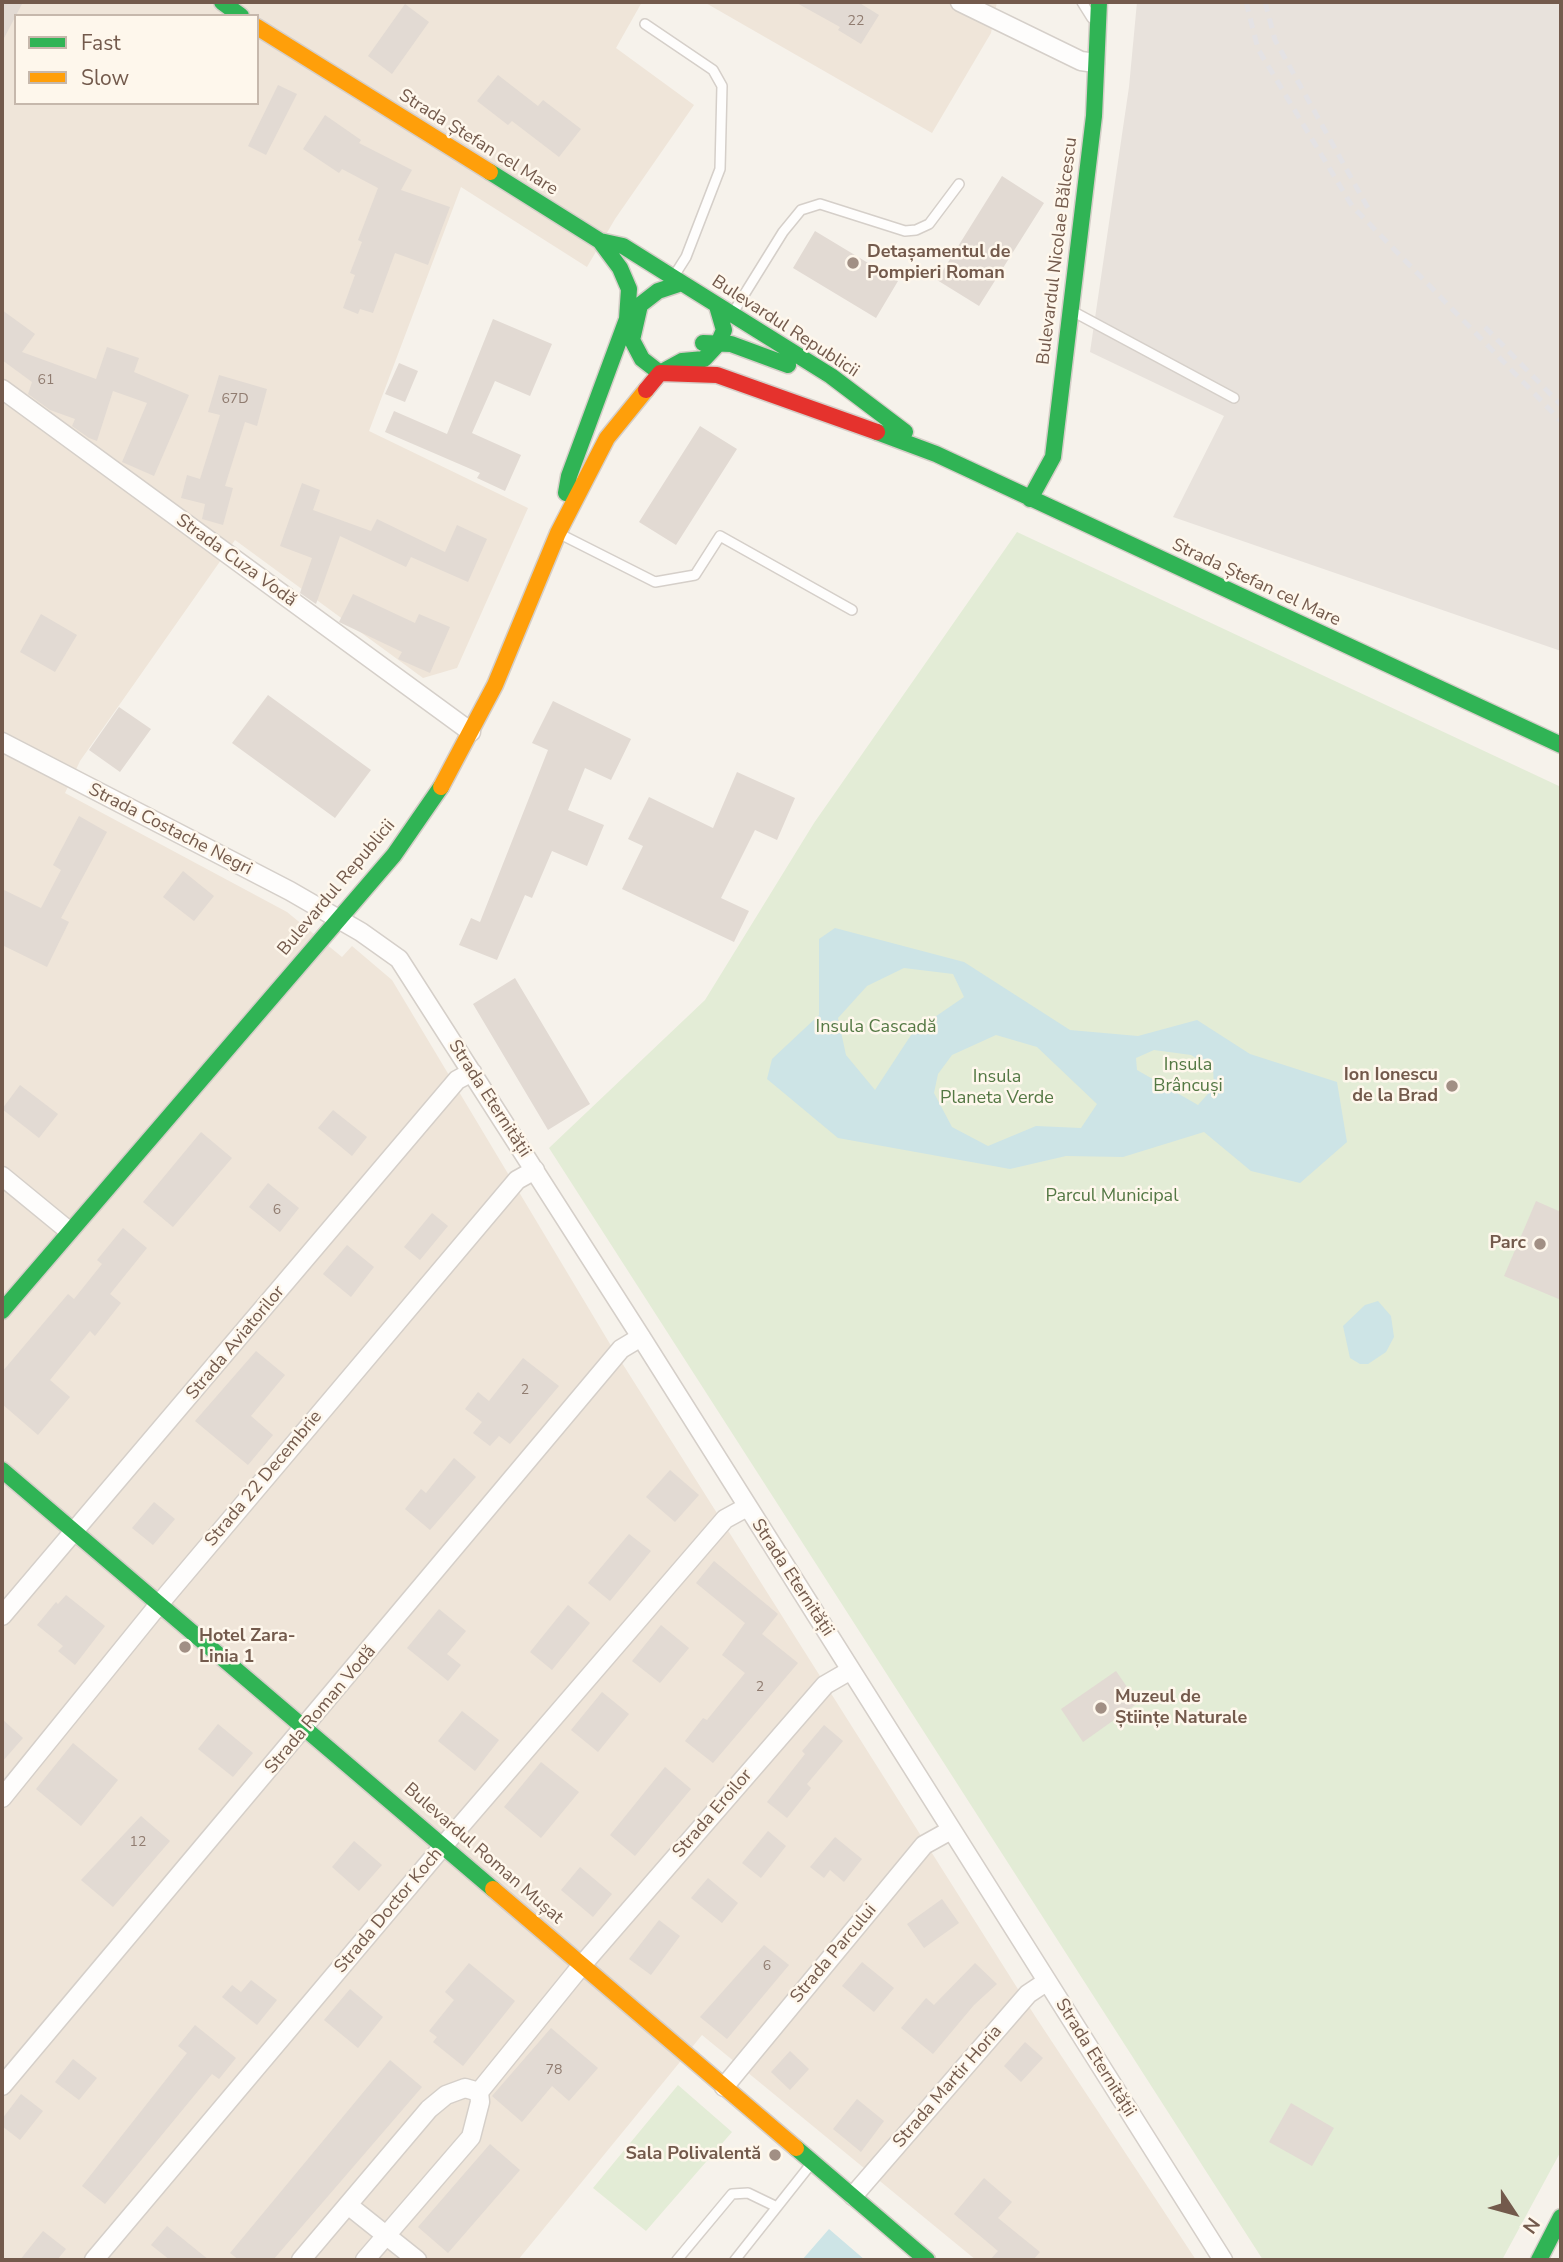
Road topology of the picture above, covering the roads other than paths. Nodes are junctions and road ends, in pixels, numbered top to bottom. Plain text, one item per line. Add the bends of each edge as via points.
1 (222, 2) edge
2 (960, 2) edge
3 (1082, 2) edge
4 (1099, 2) edge
5 (238, 14) edge
6 (645, 24) dead end
7 (1097, 26) junction
8 (259, 28) edge
9 (1095, 63) junction
10 (959, 184) dead end
11 (600, 241) junction
12 (677, 281) junction
13 (640, 305) junction
14 (717, 306) junction
15 (1071, 310) junction
16 (732, 315) junction
17 (627, 319) junction
18 (718, 344) junction
19 (644, 359) junction
20 (660, 373) junction
21 (2, 389) edge
22 (1234, 398) dead end
23 (862, 402) junction
24 (592, 412) junction
25 (936, 454) junction
26 (1030, 499) junction
27 (558, 533) junction
28 (852, 610) dead end
29 (471, 732) junction
30 (2, 742) edge
31 (1561, 745) edge
32 (338, 918) junction
33 (471, 1072) junction
34 (535, 1170) junction
35 (2, 1177) edge
36 (69, 1231) junction
37 (3, 1308) edge
38 (642, 1337) junction
39 (2, 1464) edge
40 (8, 1474) edge
41 (747, 1507) junction
42 (76, 1532) junction
43 (160, 1603) junction
44 (2, 1616) edge
45 (851, 1670) junction
46 (307, 1727) junction
47 (2, 1798) edge
48 (951, 1830) junction
49 (444, 1845) junction
50 (582, 1965) junction
51 (1046, 1982) junction
52 (2, 2086) edge
53 (724, 2087) junction
54 (479, 2092) junction
55 (812, 2163) junction
56 (853, 2196) junction
57 (348, 2205) junction
58 (777, 2207) junction
59 (1561, 2217) edge
60 (386, 2235) junction
61 (740, 2258) edge
62 (94, 2260) edge
63 (301, 2260) edge
64 (365, 2260) edge
65 (417, 2260) edge
66 (677, 2260) edge
67 (928, 2260) edge
68 (1223, 2260) edge
69 (1539, 2260) edge

1 - 5 main road
2 - 9 street via 1081,61
3 - 7 lane
4 - 7 main road, Bulevardul Nicolae Bălcescu
6 - 12 lane via 713,70 722,86 720,169
7 - 9 main road, Bulevardul Nicolae Bălcescu
8 - 11 main road, Strada Ștefan cel Mare
9 - 15 main road, Bulevardul Nicolae Bălcescu via 1094,116
10 - 16 lane via 929,224 916,230 905,231 820,204 801,210
11 - 12 main road, Strada Ștefan cel Mare via 623,246
11 - 17 main road via 621,268 629,289
12 - 13 main road
12 - 14 main road, Bulevardul Republicii
13 - 17 main road
13 - 19 main road via 632,340
14 - 16 main road, Bulevardul Republicii
14 - 18 main road via 724,330
15 - 22 lane
15 - 26 main road, Bulevardul Nicolae Bălcescu via 1053,457
16 - 23 main road, Bulevardul Republicii via 831,376
17 - 24 main road
18 - 19 main road, Bulevardul Republicii
18 - 20 main road via 704,359 682,361
18 - 23 main road, Bulevardul Republicii via 772,357
19 - 20 main road
19 - 24 main road via 612,382
20 - 25 main road via 717,375 748,384
20 - 27 main road, Bulevardul Republicii via 607,438
21 - 29 street, Strada Cuza Vodă
23 - 25 main road
24 - 27 main road via 569,476
25 - 26 main road, Strada Ștefan cel Mare
26 - 31 main road, Strada Ștefan cel Mare
27 - 28 lane via 655,582 695,575 720,536
27 - 29 main road, Bulevardul Republicii
29 - 32 main road, Bulevardul Republicii via 440,789 394,855
30 - 32 street, Strada Costache Negri
32 - 33 street, Strada Eternității via 399,959
32 - 36 main road, Bulevardul Republicii
33 - 34 street, Strada Eternității
33 - 42 street, Strada Aviatorilor via 457,1080
34 - 38 street, Strada Eternității
34 - 43 street, Strada 22 Decembrie via 517,1180
35 - 36 street
36 - 37 main road, Bulevardul Republicii
38 - 41 street, Strada Eternității
38 - 46 street, Strada Roman Vodă via 621,1349
39 - 40 main road, Bulevardul Roman Mușat
40 - 42 main road, Bulevardul Roman Mușat
41 - 45 street, Strada Eternității
41 - 49 street, Strada Doctor Koch via 725,1519
42 - 43 main road, Bulevardul Roman Mușat
42 - 44 street, Strada Aviatorilor
43 - 46 main road, Bulevardul Roman Mușat
43 - 47 street, Strada 22 Decembrie
45 - 48 street, Strada Eternității
45 - 50 street, Strada Eroilor via 825,1685
46 - 49 main road, Bulevardul Roman Mușat
46 - 52 street, Strada Roman Vodă
48 - 51 street, Strada Eternității
48 - 53 street, Strada Parcului via 924,1845
49 - 50 main road, Bulevardul Roman Mușat
49 - 62 street, Strada Doctor Koch
50 - 53 main road, Bulevardul Roman Mușat
50 - 54 street, Strada Eroilor
51 - 56 street, Strada Martir Horia via 1028,1994
51 - 68 street, Strada Eternității
53 - 55 main road, Bulevardul Roman Mușat
54 - 57 street via 465,2088 446,2095 429,2109
54 - 60 street via 471,2137
55 - 56 main road, Bulevardul Roman Mușat
55 - 58 lane
56 - 67 main road, Bulevardul Roman Mușat
57 - 60 street
57 - 63 street
58 - 61 lane
58 - 66 lane via 748,2193 732,2194
59 - 69 main road
60 - 64 street
60 - 65 street

